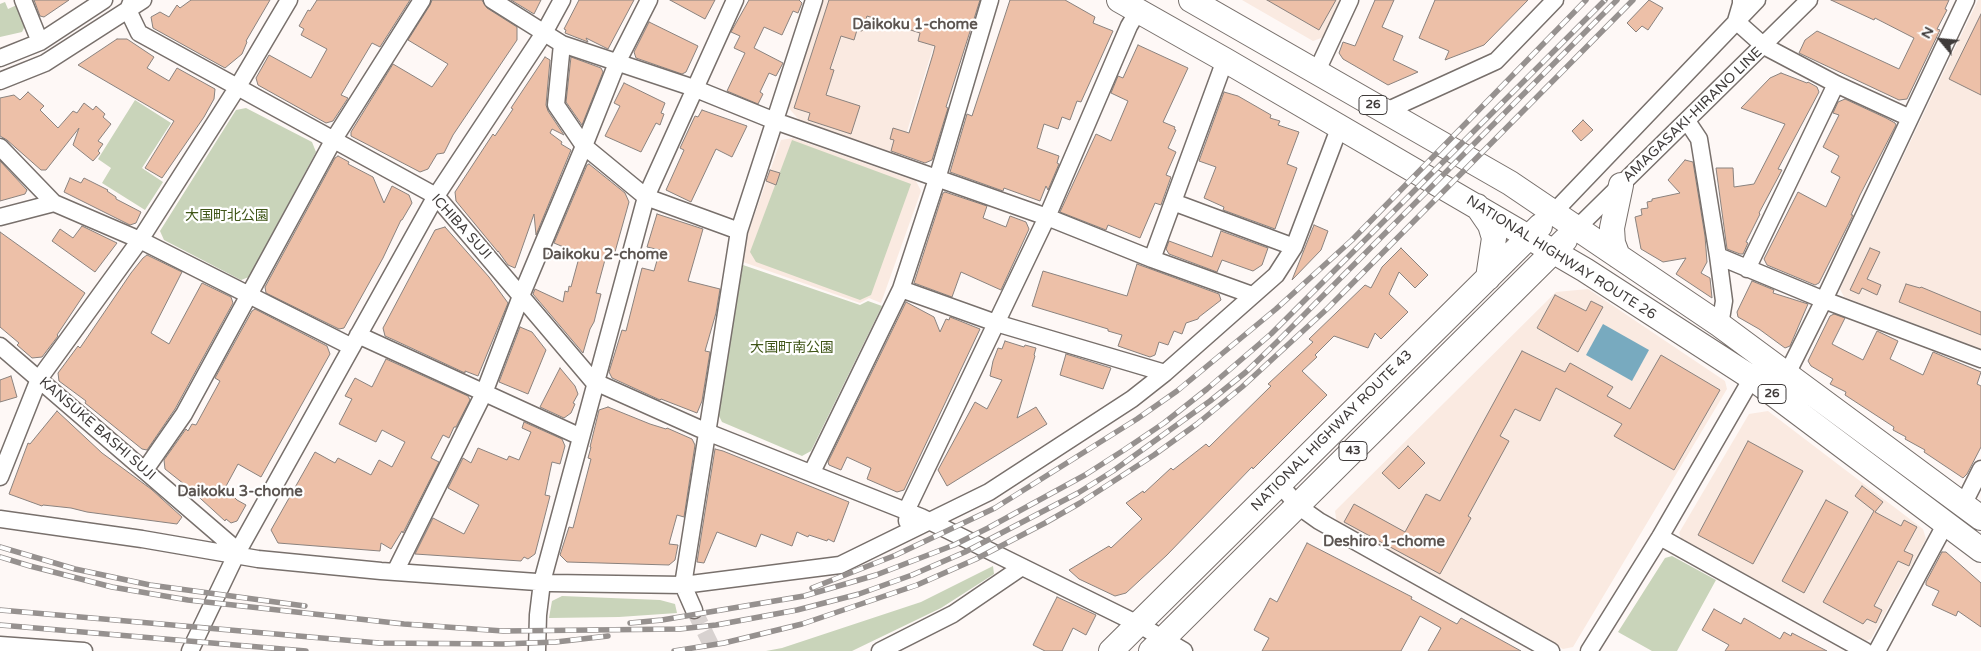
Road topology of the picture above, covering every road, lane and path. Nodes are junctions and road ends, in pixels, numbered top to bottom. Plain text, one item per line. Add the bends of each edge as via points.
1 (23, 0) edge
2 (104, 0) edge
3 (143, 0) edge
4 (289, 0) edge
5 (422, 0) edge
6 (492, 0) edge
7 (562, 0) edge
8 (649, 0) edge
9 (735, 0) edge
10 (814, 0) edge
11 (990, 0) edge
12 (1191, 0) edge
13 (1350, 0) edge
14 (1555, 0) edge
15 (1741, 0) edge
16 (1757, 0) edge
17 (1809, 0) edge
18 (1966, 0) edge
19 (130, 5) edge
20 (1128, 6) edge
21 (1736, 21) junction
22 (544, 32) junction
23 (40, 42) junction
24 (562, 44) junction
25 (1764, 46) junction
26 (0, 58) edge
27 (1225, 60) junction
28 (617, 63) junction
29 (1316, 73) junction
30 (0, 81) edge
31 (1836, 84) junction
32 (237, 88) junction
33 (695, 89) junction
34 (1384, 112) junction
35 (1910, 118) junction
36 (775, 121) junction
37 (1686, 121) junction
38 (1340, 126) junction
39 (334, 139) junction
40 (584, 146) junction
41 (0, 147) edge
42 (937, 179) junction
43 (1621, 185) junction
44 (436, 196) junction
45 (646, 196) junction
46 (1173, 202) junction
47 (54, 203) junction
48 (1476, 205) junction
49 (1553, 213) junction
50 (0, 217) edge
51 (1046, 217) junction
52 (1577, 228) junction
53 (739, 231) junction
54 (1530, 236) junction
55 (140, 240) junction
56 (1294, 247) junction
57 (1555, 251) junction
58 (1618, 256) junction
59 (1718, 256) junction
60 (1152, 259) junction
61 (1748, 268) junction
62 (1488, 278) junction
63 (901, 289) junction
64 (249, 295) junction
65 (1252, 295) junction
66 (521, 296) junction
67 (1824, 300) junction
68 (996, 323) junction
69 (1720, 325) junction
70 (355, 341) junction
71 (3, 352) edge
72 (1981, 358) edge
73 (1165, 373) junction
74 (1787, 374) junction
75 (1752, 378) junction
76 (39, 379) junction
77 (596, 382) junction
78 (484, 393) junction
79 (707, 432) junction
80 (581, 437) junction
81 (1981, 469) edge
82 (145, 470) junction
83 (812, 472) junction
84 (0, 477) edge
85 (1279, 483) junction
86 (1298, 506) junction
87 (908, 512) junction
88 (1972, 512) edge
89 (0, 520) edge
90 (930, 521) junction
91 (1946, 523) junction
92 (906, 534) junction
93 (1660, 537) junction
94 (1981, 550) edge
95 (237, 553) junction
96 (1022, 567) junction
97 (395, 572) junction
98 (542, 582) junction
99 (683, 585) junction
100 (694, 610) tunnel mouth
101 (1138, 624) junction
102 (0, 645) edge
103 (1157, 645) edge
104 (84, 651) edge
105 (190, 651) edge
106 (537, 651) edge
107 (880, 651) edge
108 (1111, 651) edge
109 (1184, 651) edge
110 (1551, 651) edge
111 (1590, 651) edge
112 (1865, 651) edge
113 (1877, 651) edge

1 - 23 street
2 - 23 street
3 - 19 street
4 - 32 street
5 - 39 street
6 - 22 street
7 - 22 street
8 - 28 street
9 - 33 street
10 - 36 street
11 - 42 street
12 - 29 highway, 26
13 - 29 street
14 - 34 street via 1496,61
15 - 21 street
16 - 21 street
17 - 25 street, AMAGASAKI-HIRANO LINE
18 - 35 street
19 - 30 street via 44,63
19 - 32 street, ICHIBA SUJI via 139,33
20 - 27 highway, NATIONAL HIGHWAY ROUTE 26 / 26
20 - 51 street via 1129,26
21 - 25 street
21 - 49 street
22 - 24 street
22 - 44 street
23 - 26 street
24 - 28 street
24 - 40 street via 556,106
25 - 31 street
25 - 37 street, AMAGASAKI-HIRANO LINE
27 - 38 highway, NATIONAL HIGHWAY ROUTE 26 / 26
27 - 46 street
28 - 33 street
28 - 40 street
29 - 34 highway, 26
31 - 35 street
31 - 61 street
32 - 39 street, ICHIBA SUJI
32 - 55 street
33 - 36 street
33 - 45 street
34 - 49 highway, 26 via 1510,184
35 - 67 street
36 - 42 street
36 - 53 street
37 - 43 street, AMAGASAKI-HIRANO LINE
37 - 59 street via 1699,139
38 - 48 highway, NATIONAL HIGHWAY ROUTE 26 / 26
38 - 56 street
39 - 44 street, ICHIBA SUJI
39 - 64 street
40 - 45 street
40 - 66 street
41 - 47 street
42 - 51 street
42 - 63 street
43 - 52 street, AMAGASAKI-HIRANO LINE
43 - 58 highway via 1612,228
44 - 66 street, ICHIBA SUJI
44 - 70 street
45 - 53 street
45 - 77 street
46 - 56 street
46 - 60 street
47 - 50 street
47 - 55 street
48 - 54 highway, NATIONAL HIGHWAY ROUTE 26 / 26
48 - 62 highway via 1494,238
49 - 52 highway, 26
49 - 54 highway, NATIONAL HIGHWAY ROUTE 43 / 43
51 - 60 street
51 - 68 street
52 - 57 highway, NATIONAL HIGHWAY ROUTE 43 / 43
52 - 58 highway, 26
53 - 79 street
54 - 57 highway, NATIONAL HIGHWAY ROUTE 26 / 26
54 - 62 highway, NATIONAL HIGHWAY ROUTE 43 / 43
55 - 64 street
55 - 76 street
56 - 65 street via 1276,275
57 - 75 highway, NATIONAL HIGHWAY ROUTE 26 / 26
57 - 86 highway, NATIONAL HIGHWAY ROUTE 43 / 43
58 - 69 highway, 26
59 - 61 street
59 - 69 street via 1724,301
60 - 65 street
61 - 67 street
62 - 85 highway, NATIONAL HIGHWAY ROUTE 43 / 43
63 - 68 street
63 - 83 street
64 - 70 street
64 - 82 street via 184,414
65 - 73 street
66 - 77 street, ICHIBA SUJI
66 - 78 street
67 - 72 street
67 - 74 street
68 - 73 street
68 - 87 street
69 - 74 highway, 26
70 - 78 street
70 - 95 street
71 - 76 street, KANSUKE BASHI SUJI
73 - 90 street via 1132,399 989,492
74 - 88 highway, 26
75 - 91 highway, NATIONAL HIGHWAY ROUTE 26 / 26
75 - 93 street
76 - 82 street, KANSUKE BASHI SUJI
76 - 84 street
77 - 79 street, ICHIBA SUJI
77 - 80 street
78 - 80 street
78 - 97 street
79 - 83 street, ICHIBA SUJI
79 - 99 street
80 - 98 street
81 - 88 street
82 - 95 street, KANSUKE BASHI SUJI
83 - 87 street, ICHIBA SUJI
85 - 86 street
85 - 101 highway, NATIONAL HIGHWAY ROUTE 43 / 43
86 - 103 highway, NATIONAL HIGHWAY ROUTE 43 / 43
86 - 110 street via 1319,521
87 - 90 street, ICHIBA SUJI
87 - 92 street
89 - 95 street
90 - 92 street
90 - 96 street, ICHIBA SUJI
91 - 94 highway, NATIONAL HIGHWAY ROUTE 26 / 26
91 - 113 street
92 - 99 street via 840,565
93 - 111 street
93 - 112 street
95 - 97 street via 258,559
95 - 105 street
96 - 101 street, ICHIBA SUJI
96 - 107 street via 953,614
97 - 98 street
98 - 99 street
98 - 106 street
99 - 100 street
101 - 103 street, ICHIBA SUJI
101 - 108 highway, NATIONAL HIGHWAY ROUTE 43 / 43
102 - 104 street
103 - 109 street, ICHIBA SUJI

